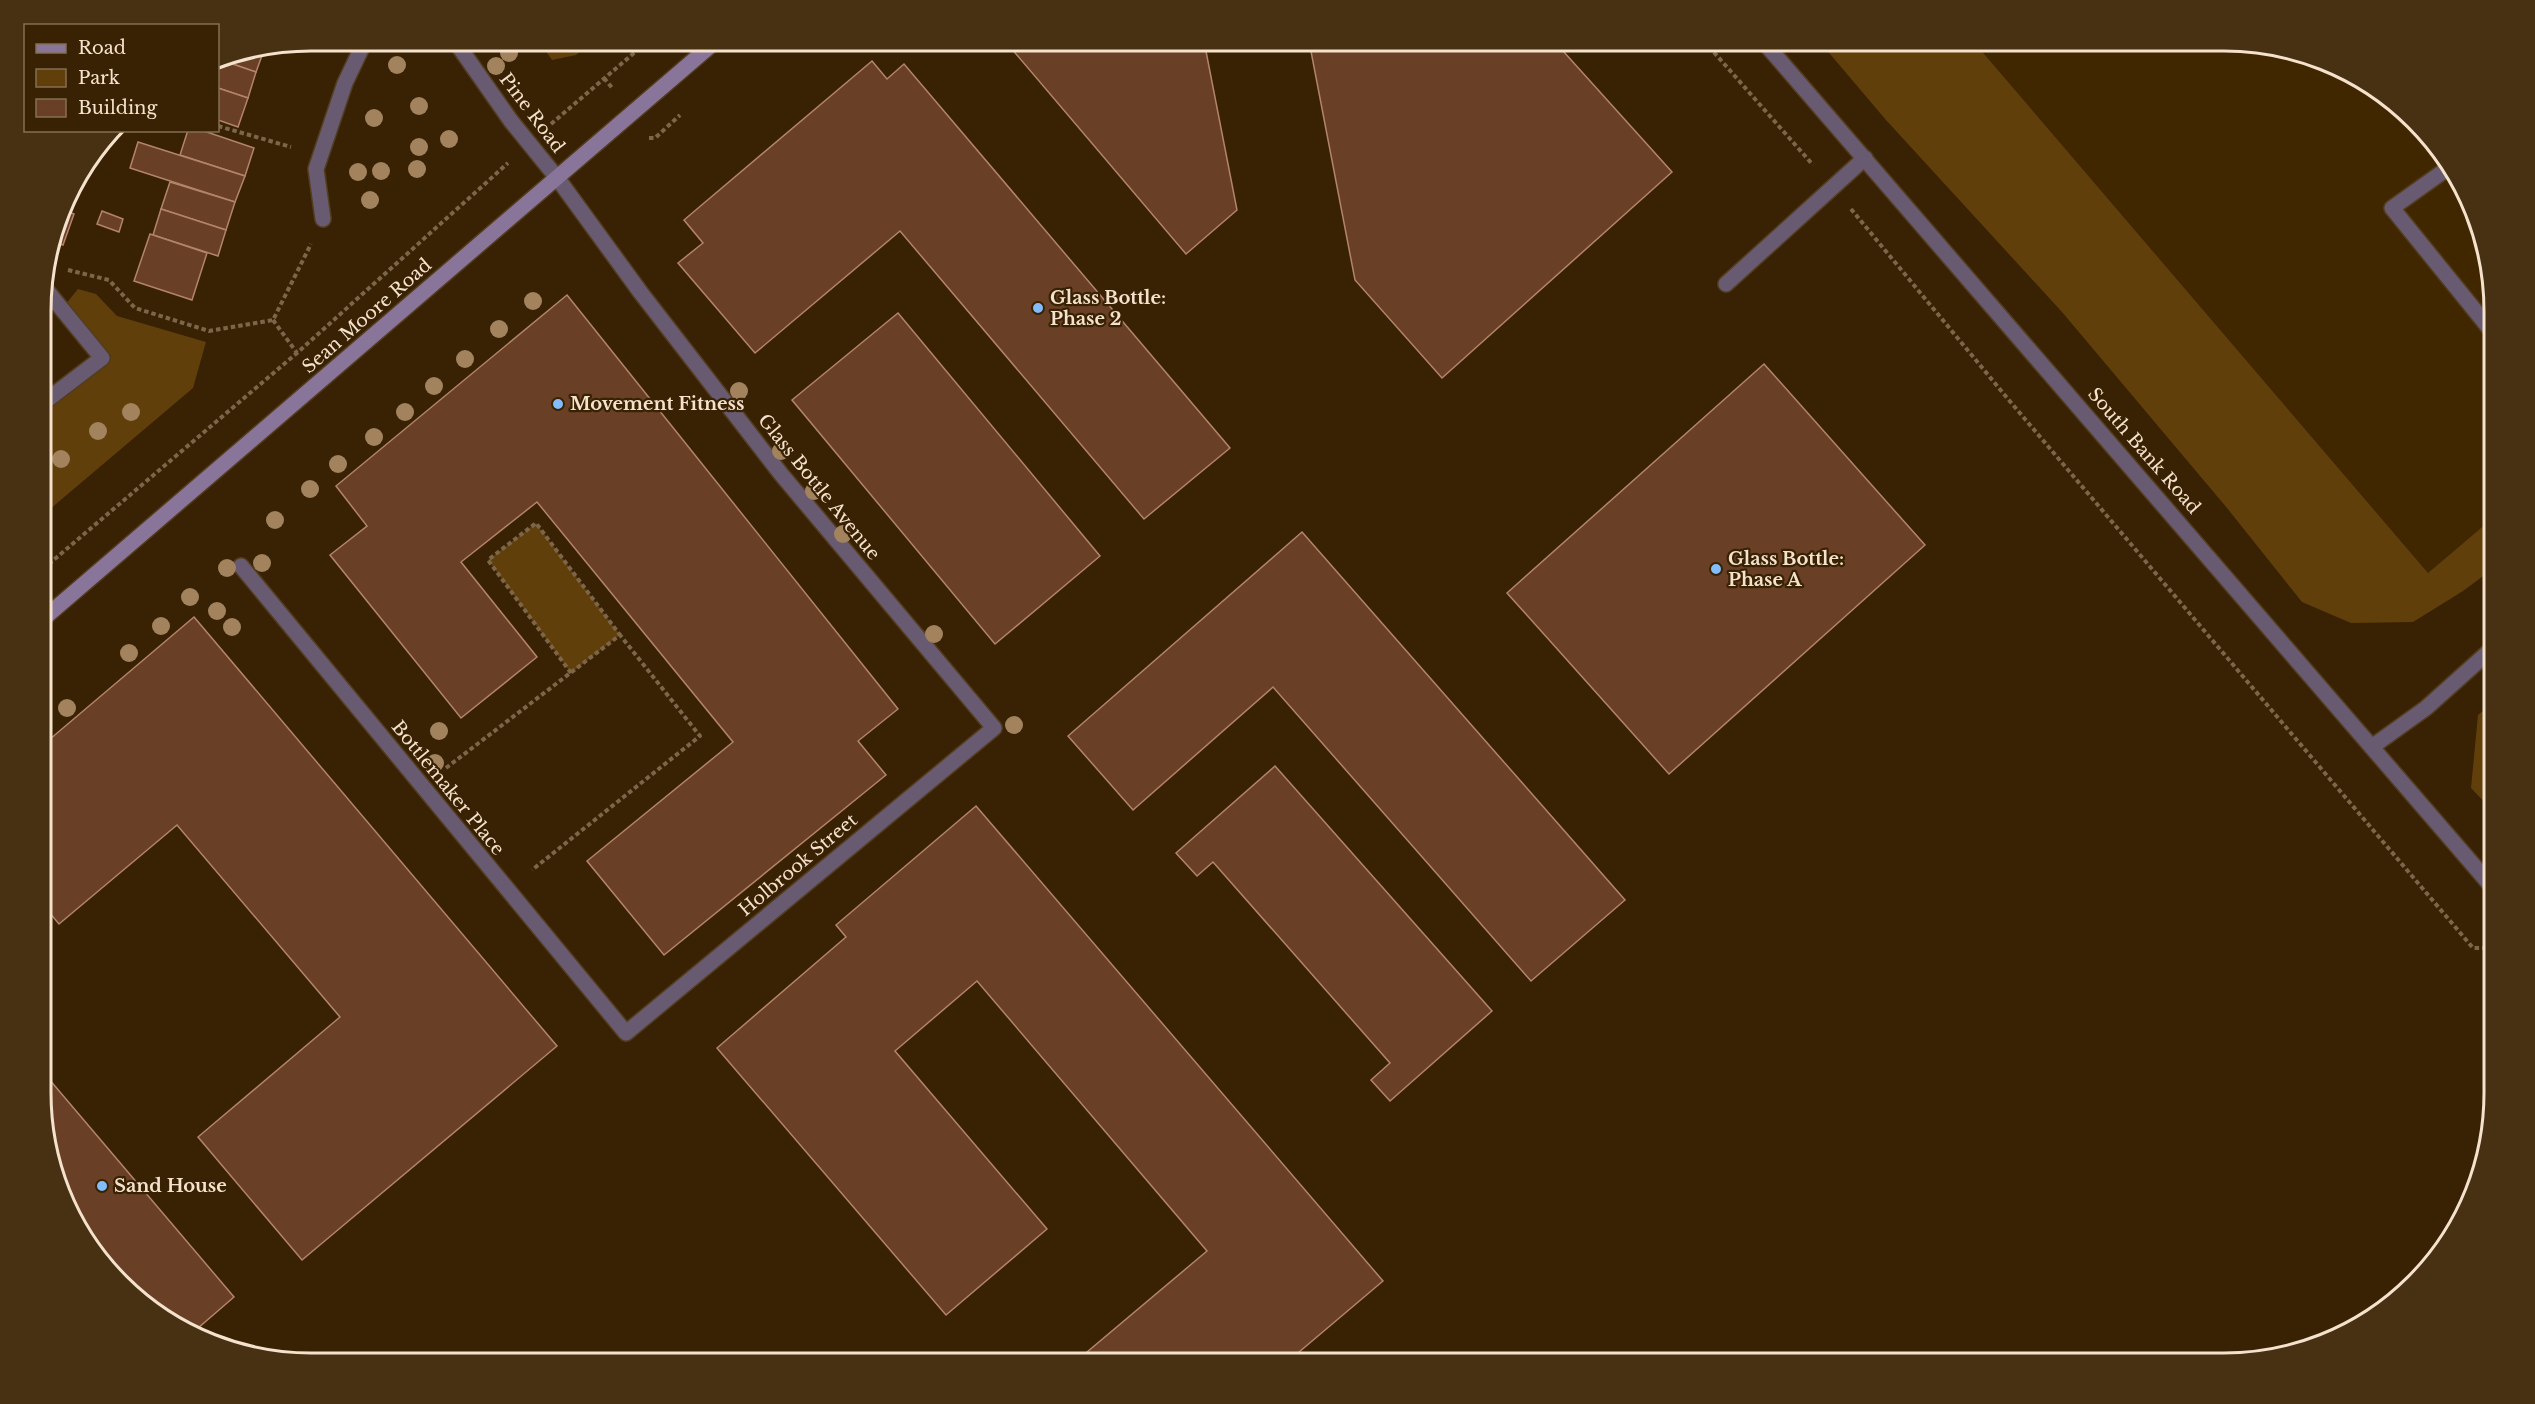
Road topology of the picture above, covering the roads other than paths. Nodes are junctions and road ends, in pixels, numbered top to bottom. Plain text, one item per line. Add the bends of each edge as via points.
1 (361, 51) edge
2 (463, 51) edge
3 (703, 51) edge
4 (1773, 51) edge
5 (1865, 158) junction
6 (2443, 172) edge
7 (558, 178) junction
8 (323, 219) road end
9 (1726, 284) dead end
10 (52, 297) edge
11 (2484, 322) edge
12 (51, 396) edge
13 (241, 566) dead end
14 (51, 612) edge
15 (2484, 656) edge
16 (994, 728) joint
17 (2373, 746) junction
18 (2484, 877) edge
19 (626, 1033) joint

1 - 8 street via 345,83 316,170
2 - 7 street, Pine Road
3 - 7 main road, Sean Moore Road
4 - 5 street, South Bank Road
5 - 9 street
5 - 17 street, South Bank Road
6 - 11 street via 2392,208
7 - 14 main road, Sean Moore Road
7 - 16 street, Glass Bottle Avenue via 781,474
10 - 12 street via 102,358
13 - 19 street, Bottlemaker Place
15 - 17 street via 2426,708
16 - 19 street, Holbrook Street
17 - 18 street, South Bank Road

